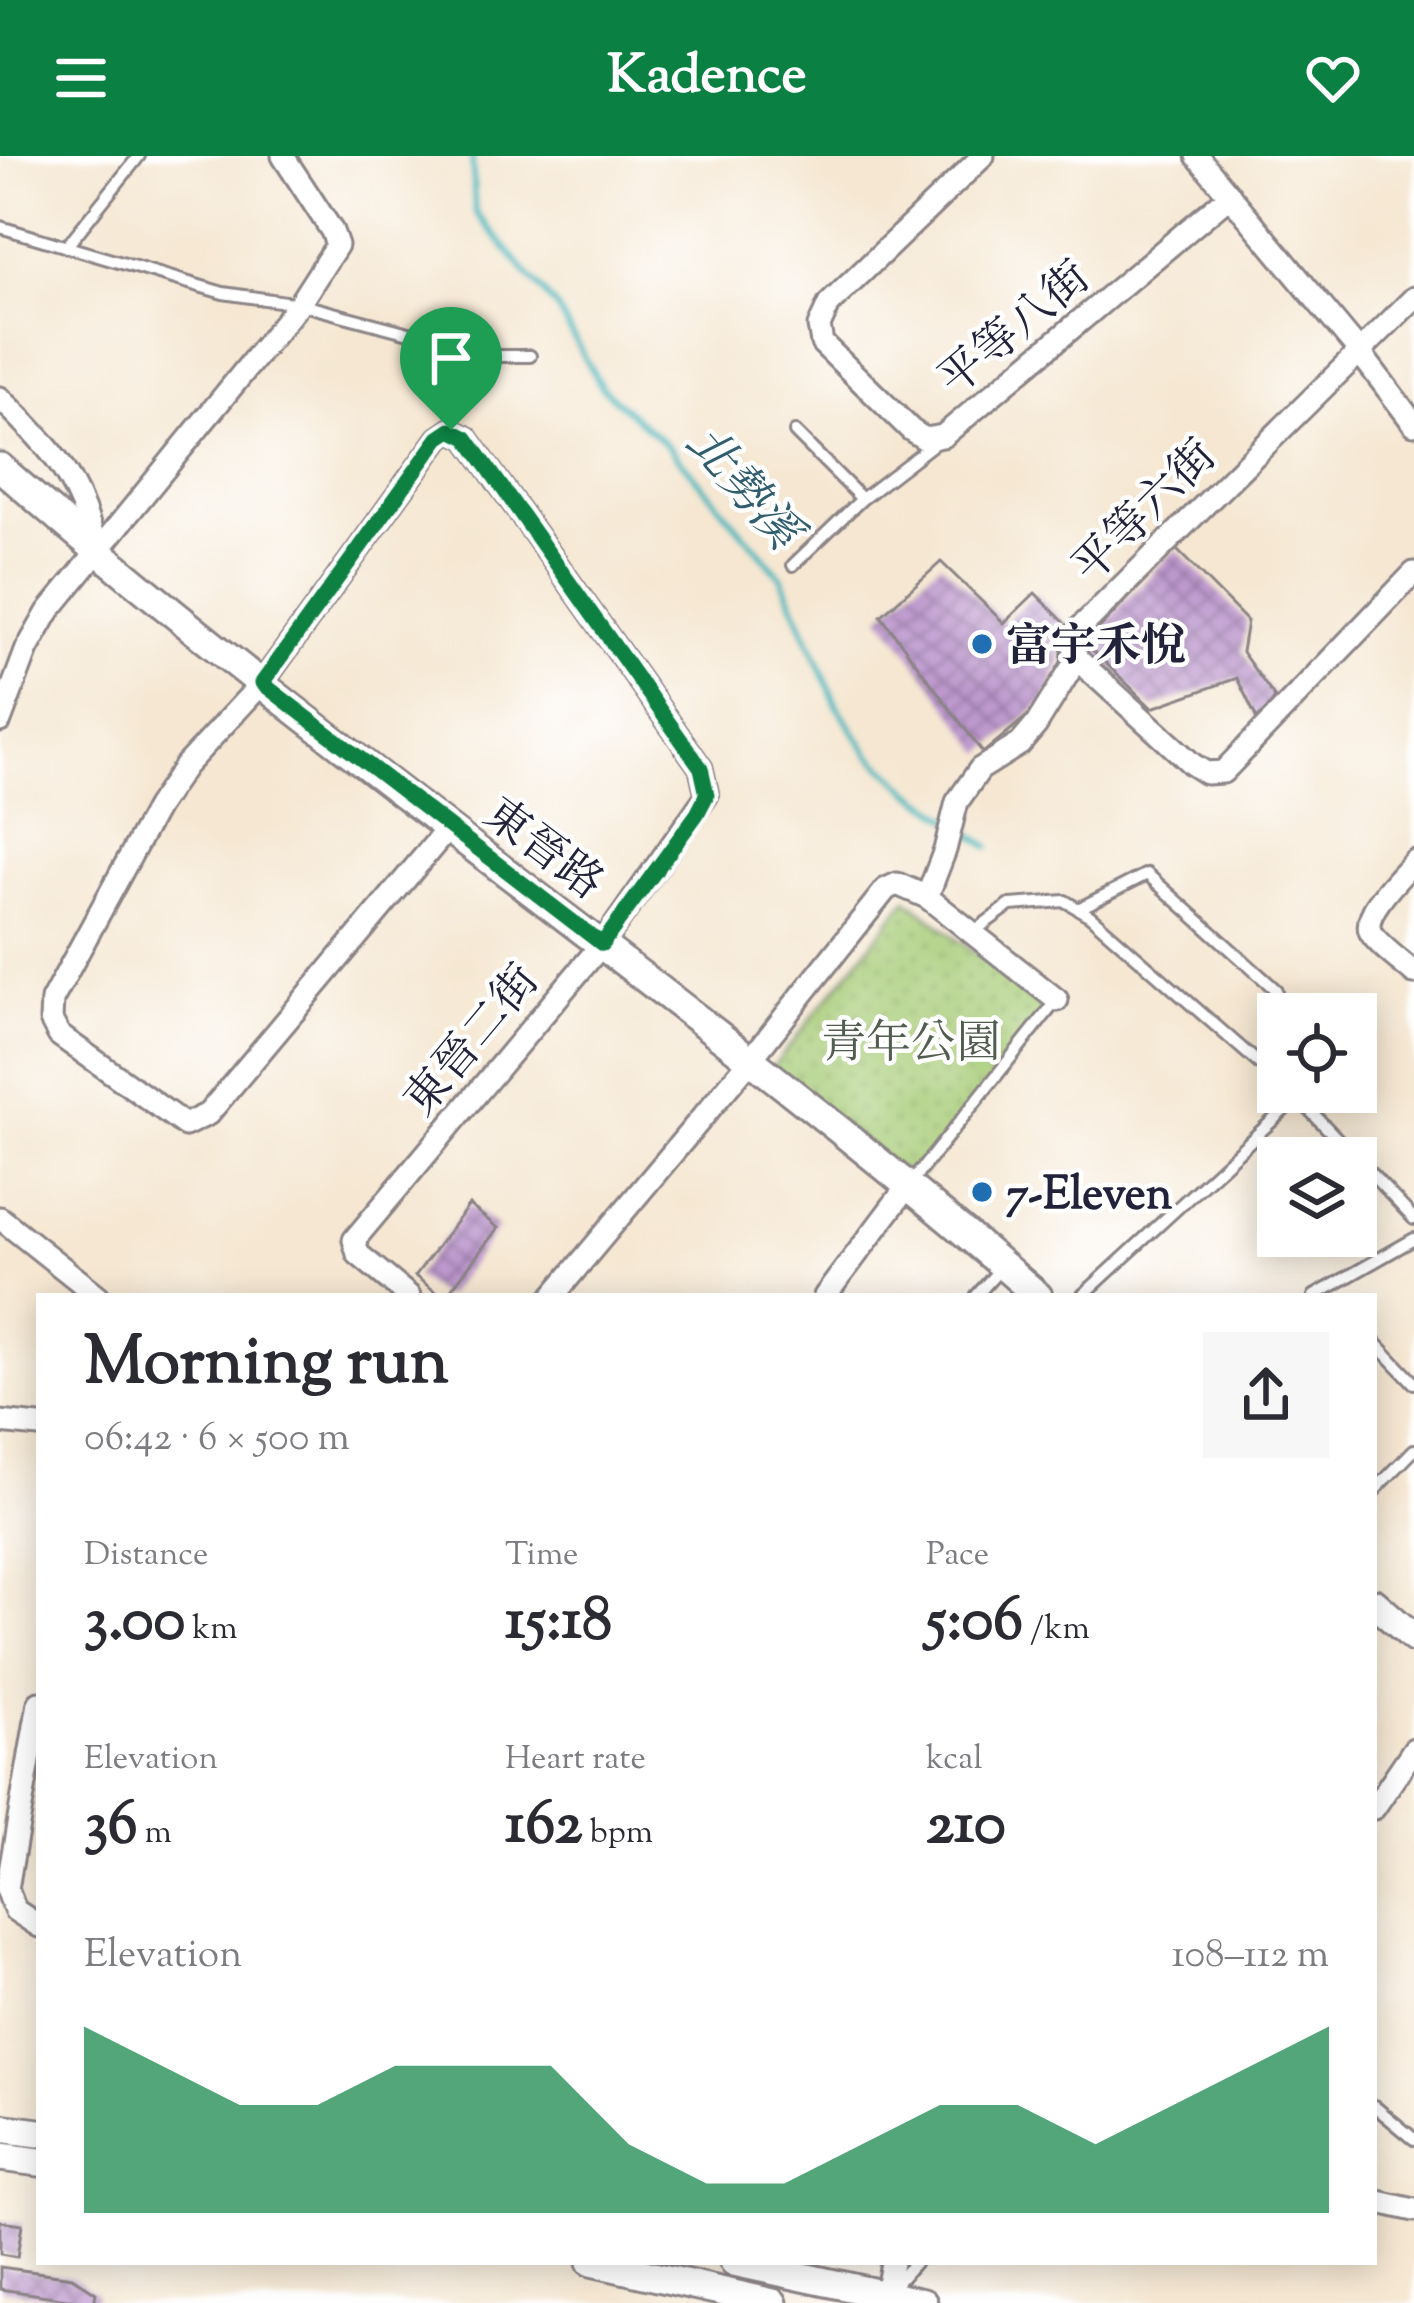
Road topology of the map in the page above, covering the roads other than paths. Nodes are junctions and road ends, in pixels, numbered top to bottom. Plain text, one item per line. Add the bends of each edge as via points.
1 (139, 156) edge
2 (283, 156) edge
3 (983, 156) edge
4 (1208, 160) edge
5 (1230, 195) junction
6 (0, 226) edge
7 (66, 247) junction
8 (1414, 298) edge
9 (298, 304) junction
10 (1358, 350) junction
11 (530, 356) dead end
12 (0, 398) edge
13 (1414, 424) edge
14 (796, 432) dead end
15 (944, 436) junction
16 (0, 467) edge
17 (862, 499) junction
18 (96, 551) junction
19 (793, 565) dead end
20 (1414, 573) edge
21 (1077, 659) junction
22 (262, 683) junction
23 (0, 721) edge
24 (449, 827) junction
25 (1414, 861) edge
26 (927, 896) junction
27 (1078, 908) junction
28 (970, 934) junction
29 (602, 944) junction
30 (1414, 973) edge
31 (1276, 990) dead end
32 (1058, 1000) joint
33 (752, 1058) junction
34 (1257, 1062) edge
35 (1276, 1113) edge
36 (1312, 1113) edge
37 (1336, 1137) edge
38 (1377, 1180) edge
39 (907, 1187) junction
40 (0, 1219) edge
41 (1414, 1219) edge
42 (1414, 1239) edge
43 (1004, 1266) junction
44 (94, 1293) edge
45 (404, 1293) edge
46 (556, 1293) edge
47 (826, 1293) edge
48 (979, 1293) edge
49 (1035, 1293) edge
50 (1085, 1293) edge
51 (1319, 1293) edge
52 (1377, 1344) edge
53 (1414, 1383) edge
54 (0, 1422) edge
55 (36, 1426) edge
56 (1414, 1450) edge
57 (1377, 1489) edge
58 (1377, 1606) edge
59 (1414, 1638) edge
60 (36, 1720) edge
61 (1414, 1749) edge
62 (1377, 1804) edge
63 (36, 1924) edge
64 (1377, 2109) edge
65 (0, 2128) edge
66 (36, 2133) edge
67 (1414, 2140) edge
68 (0, 2156) edge
69 (36, 2162) edge
70 (1377, 2202) edge
71 (1414, 2210) edge
72 (604, 2265) edge
73 (746, 2265) edge
74 (891, 2265) edge
75 (911, 2265) edge
76 (882, 2300) edge
77 (773, 2303) edge
78 (923, 2303) edge

1 - 7 lane
2 - 9 street via 337,245
3 - 15 street, 平等八街 via 830,304 819,326 822,344 911,430 926,439
4 - 5 street
5 - 10 street
5 - 15 street, 平等八街
6 - 7 lane
7 - 9 lane via 223,293
8 - 10 street, 平等六街
9 - 11 lane via 496,356
9 - 18 street
10 - 13 street
10 - 21 street, 平等六街 via 1078,630
12 - 18 street via 68,472
14 - 17 lane
15 - 17 lane
16 - 18 street, 東晉路
17 - 19 lane
18 - 22 street, 東晉路
18 - 23 street via 27,649
20 - 21 street via 1223,772 1192,764
21 - 26 street, 平等六街 via 1036,725 980,769 957,802
22 - 24 street, 東晉路
22 - 24 street, 東晉二街 via 158,807 52,1000 59,1035 185,1125 208,1114
22 - 29 street, 東晉二街 via 439,438 451,430 467,438 701,768 707,795 697,814
24 - 29 street, 東晉路
25 - 30 street via 1368,922
26 - 28 street
26 - 33 street via 897,884 886,889
27 - 28 lane via 1065,901 1010,905
27 - 31 lane via 1147,874
27 - 34 lane
28 - 32 street
29 - 33 street, 東晉路
29 - 45 street, 東晉二街 via 354,1240 358,1254
32 - 39 lane
33 - 39 street, 東晉路
33 - 46 street
35 - 50 lane
36 - 37 lane
38 - 41 lane
39 - 43 street, 東晉路
39 - 47 street
40 - 44 street
42 - 51 lane
43 - 48 lane
43 - 49 street, 東晉路
52 - 53 lane
54 - 55 street
56 - 57 lane
58 - 59 street
60 - 63 street via 7,1889 15,1910
61 - 62 street
64 - 67 lane
65 - 66 street
68 - 69 street
70 - 71 street
72 - 77 street
73 - 76 street
74 - 76 street
75 - 76 lane
76 - 78 street

